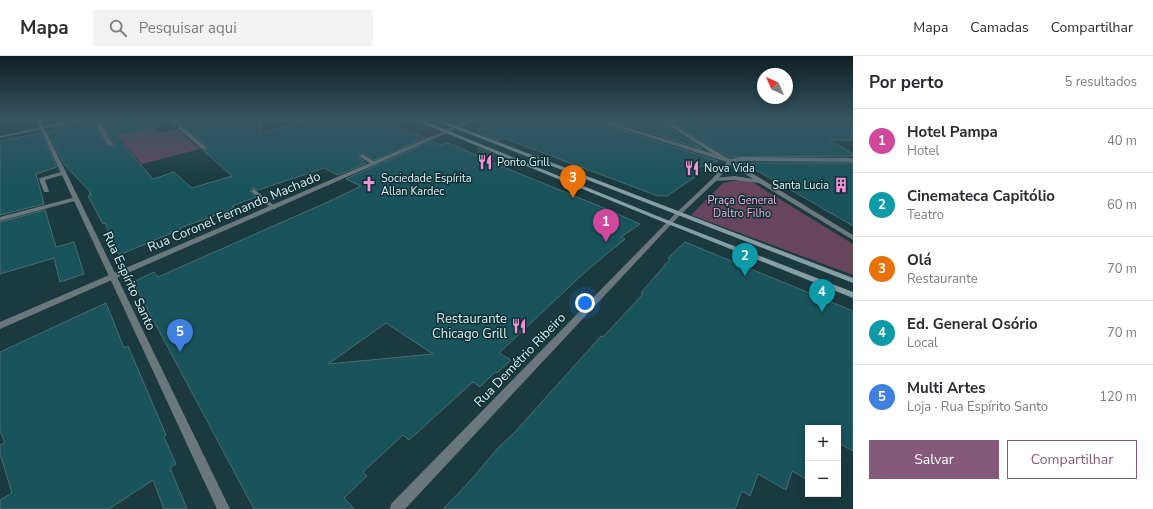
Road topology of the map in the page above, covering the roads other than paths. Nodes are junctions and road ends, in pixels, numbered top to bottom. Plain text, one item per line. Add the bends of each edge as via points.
1 (48, 140) edge
2 (108, 140) edge
3 (195, 140) edge
4 (430, 140) edge
5 (464, 140) edge
6 (487, 140) edge
7 (661, 140) edge
8 (695, 140) edge
9 (110, 144) dead end
10 (204, 148) dead end
11 (362, 156) dead end
12 (853, 160) edge
13 (731, 162) junction
14 (375, 164) junction
15 (64, 173) junction
16 (714, 180) junction
17 (765, 183) junction
18 (46, 191) dead end
19 (254, 191) dead end
20 (76, 199) junction
21 (274, 208) junction
22 (677, 214) junction
23 (0, 219) edge
24 (670, 223) junction
25 (853, 238) edge
26 (112, 277) junction
27 (853, 281) edge
28 (853, 295) edge
29 (0, 326) edge
30 (224, 509) edge
31 (396, 509) edge

1 - 15 street, Rua Espírito Santo
2 - 9 street
3 - 10 street
4 - 14 street, Rua Coronel Fernando Machado
5 - 24 main road
6 - 22 main road
7 - 13 street
8 - 13 street
11 - 14 street
12 - 13 street via 741,159
13 - 16 street, Rua Demétrio Ribeiro
13 - 17 street
14 - 21 street, Rua Coronel Fernando Machado
15 - 18 street via 42,179
15 - 20 street, Rua Espírito Santo
16 - 17 street via 744,178
16 - 22 street, Rua Demétrio Ribeiro
17 - 25 street
19 - 21 street
20 - 23 street
20 - 26 street, Rua Espírito Santo
21 - 26 street, Rua Coronel Fernando Machado
22 - 24 street, Rua Demétrio Ribeiro
22 - 27 main road
24 - 28 main road
24 - 31 street, Rua Demétrio Ribeiro
26 - 29 street, Rua Coronel Fernando Machado
26 - 30 street, Rua Espírito Santo

